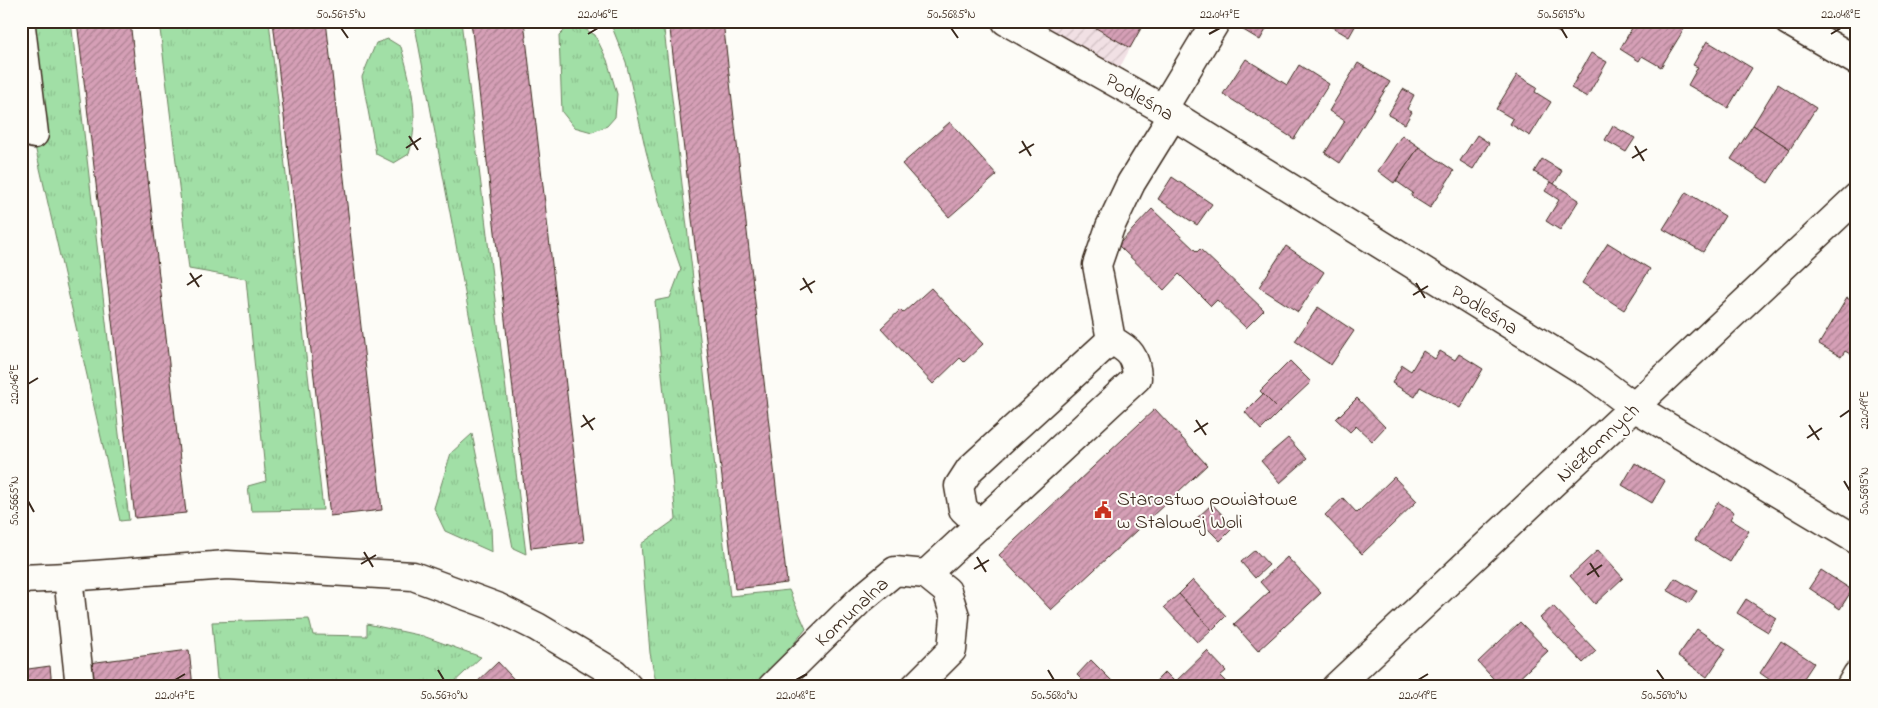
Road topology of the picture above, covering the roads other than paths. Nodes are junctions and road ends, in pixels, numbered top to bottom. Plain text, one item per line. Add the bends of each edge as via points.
1 (1006, 21) edge
2 (1216, 21) edge
3 (1788, 21) edge
4 (21, 26) edge
5 (1857, 61) edge
6 (1168, 112) junction
7 (34, 134) dead end
8 (1857, 197) edge
9 (1111, 340) junction
10 (1634, 407) junction
11 (980, 525) junction
12 (1857, 540) edge
13 (926, 574) junction
14 (68, 577) junction
15 (21, 579) edge
16 (1857, 675) edge
17 (80, 687) edge
18 (628, 687) edge
19 (772, 687) edge
20 (915, 687) edge
21 (1336, 687) edge
22 (1850, 687) edge

1 - 6 street, Podleśna
2 - 6 street
3 - 5 street
4 - 7 street
6 - 9 street via 1110,227 1097,265
6 - 10 street, Podleśna via 1593,376
8 - 10 street, Niezłomnych
9 - 11 street via 970,469 959,486 963,509
9 - 11 street via 1128,349 1136,365 1137,378
10 - 12 street, Podleśna
10 - 21 street, Niezłomnych
11 - 13 street
13 - 19 street, Komunalna via 895,571 860,600
13 - 20 street via 947,591 955,616 952,650
14 - 15 street
14 - 17 street
14 - 18 street via 228,564 413,576 497,607 537,627 614,673
16 - 22 street

